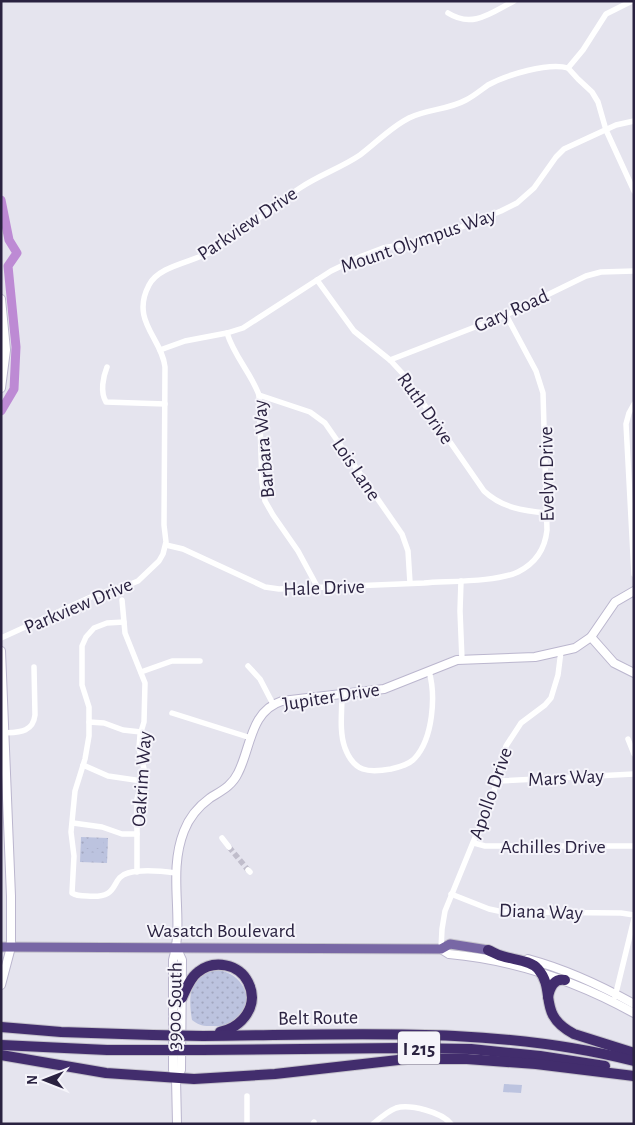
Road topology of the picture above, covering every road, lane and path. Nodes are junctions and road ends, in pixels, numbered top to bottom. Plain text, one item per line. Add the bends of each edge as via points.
1 (514, 1) edge
2 (632, 1) edge
3 (622, 3) edge
4 (448, 13) dead end
5 (568, 68) junction
6 (634, 121) edge
7 (606, 130) junction
8 (634, 191) edge
9 (634, 271) edge
10 (317, 280) junction
11 (1, 299) edge
12 (506, 315) junction
13 (227, 333) junction
14 (160, 350) junction
15 (390, 360) junction
16 (107, 367) dead end
17 (1, 388) edge
18 (259, 395) junction
19 (166, 404) junction
20 (634, 404) edge
21 (547, 513) junction
22 (166, 545) junction
23 (634, 574) edge
24 (461, 581) junction
25 (410, 583) junction
26 (318, 588) junction
27 (634, 591) edge
28 (122, 600) dead end
29 (124, 622) junction
30 (591, 636) junction
31 (1, 638) edge
32 (1, 651) edge
33 (561, 652) junction
34 (462, 660) junction
35 (200, 661) dead end
36 (248, 666) dead end
37 (34, 667) dead end
38 (429, 671) junction
39 (142, 672) junction
40 (634, 673) edge
41 (342, 694) junction
42 (273, 704) junction
43 (172, 713) dead end
44 (89, 722) junction
45 (6, 732) junction
46 (141, 732) junction
47 (250, 738) junction
48 (628, 739) dead end
49 (634, 754) edge
50 (83, 765) junction
51 (634, 774) edge
52 (142, 781) junction
53 (498, 781) junction
54 (73, 823) junction
55 (137, 834) junction
56 (222, 838) dead end
57 (474, 843) junction
58 (634, 846) edge
59 (229, 848) tunnel mouth
60 (1, 864) edge
61 (10, 864) junction
62 (137, 872) junction
63 (176, 873) junction
64 (451, 894) junction
65 (634, 915) edge
66 (634, 920) edge
67 (1, 947) edge
68 (11, 947) junction
69 (176, 947) junction
70 (441, 949) junction
71 (488, 950) junction
72 (540, 972) junction
73 (565, 980) junction
74 (1, 985) edge
75 (182, 998) junction
76 (615, 998) junction
77 (547, 1000) junction
78 (634, 1004) edge
79 (634, 1013) edge
80 (5, 1028) edge
81 (203, 1036) junction
82 (3, 1050) edge
83 (634, 1053) edge
84 (634, 1061) edge
85 (634, 1071) edge
86 (634, 1076) edge
87 (176, 1078) junction
88 (247, 1096) dead end
89 (177, 1124) edge
90 (247, 1124) edge
91 (373, 1124) edge
92 (451, 1124) edge

1 - 4 street via 474,20 462,20
2 - 3 street
3 - 5 street via 602,19
5 - 7 street via 592,92
5 - 14 street, Parkview Drive via 555,66 500,80 455,105 409,118 359,156 301,187 212,251 157,275 146,292 144,315
6 - 7 street, Mount Olympus Way
7 - 8 street
7 - 10 street, Mount Olympus Way via 564,149 534,188 501,212 432,239 377,250
9 - 12 street, Gary Road via 586,276
10 - 13 street, Mount Olympus Way via 248,326
10 - 15 street, Ruth Drive via 354,331
11 - 17 street via 6,350
12 - 15 street, Gary Road
12 - 21 street, Evelyn Drive via 536,370 543,392
13 - 14 street, Mount Olympus Way via 193,338
13 - 18 street, Barbara Way
14 - 19 street, Parkview Drive via 164,359
15 - 21 street, Ruth Drive via 408,380 489,495 518,509
16 - 19 street via 103,396 106,402
18 - 25 street, Lois Lane via 310,412 325,423 404,538
18 - 26 street, Barbara Way via 265,501
19 - 22 street, Parkview Drive
20 - 23 street via 627,416 626,428
21 - 24 street, Evelyn Drive via 545,541 531,564 505,576
22 - 26 street, Hale Drive via 183,549 269,588
22 - 31 street, Parkview Drive via 159,561 134,583 93,596
24 - 25 street, Hale Drive
24 - 34 street
25 - 26 street, Hale Drive
27 - 30 street, Jupiter Drive via 615,602
28 - 29 street, Oakrim Way
29 - 39 street, Oakrim Way via 126,638
29 - 44 street via 98,625 83,643 82,685
30 - 33 street, Jupiter Drive via 581,646
30 - 40 street via 614,663
32 - 45 street
33 - 34 street, Jupiter Drive via 522,658
33 - 53 street, Apollo Drive via 560,670 551,698 521,723 511,736 503,754
34 - 38 street, Jupiter Drive
35 - 39 street via 172,661
36 - 42 street via 260,679
37 - 45 street via 34,722 26,730
38 - 41 street, Jupiter Drive via 384,689
38 - 41 street via 432,688 428,733 414,759 402,766 370,772 352,761 342,740
39 - 46 street, Oakrim Way via 145,703
41 - 42 street, Jupiter Drive
42 - 47 street, Jupiter Drive via 258,720
43 - 47 street
44 - 46 street
44 - 50 street
45 - 61 street
46 - 52 street, Oakrim Way via 140,754 145,770
47 - 63 street, Jupiter Drive via 235,779 204,803 187,825 179,847
48 - 49 street
50 - 52 street via 108,776
50 - 54 street via 75,791
51 - 53 street, Mars Way
52 - 55 street, Oakrim Way via 137,799
53 - 57 street, Apollo Drive
54 - 55 street via 122,834
54 - 62 street via 74,895 105,896 126,873
55 - 62 street, Oakrim Way
56 - 59 street
57 - 58 street, Achilles Drive via 485,846
57 - 64 street, Apollo Drive
60 - 61 street
61 - 68 street
62 - 63 street
63 - 69 street, Jupiter Drive
64 - 65 street, Diana Way via 503,912
64 - 70 street, Apollo Drive via 443,921
66 - 76 street
67 - 68 main road, Wasatch Boulevard
68 - 69 main road, Wasatch Boulevard
68 - 74 street
69 - 70 main road, Wasatch Boulevard
69 - 75 street, 3900 South via 182,960
69 - 87 street, 3900 South via 172,987 173,1070
70 - 71 main road, Wasatch Boulevard via 450,944
70 - 72 street, Wasatch Boulevard via 449,954
71 - 72 highway via 532,964
71 - 76 street, Wasatch Boulevard via 578,976
72 - 73 street, Wasatch Boulevard
72 - 77 highway
73 - 76 street, Wasatch Boulevard
73 - 77 highway via 554,982
75 - 81 highway via 198,971 215,964 236,969 249,983 251,1002 241,1023 231,1030
75 - 87 street, 3900 South via 182,1070
76 - 78 street, Wasatch Boulevard
76 - 79 street, Wasatch Boulevard
77 - 83 highway via 553,1016 566,1029
80 - 81 highway, Belt Route / I 215, bridge
81 - 84 highway, Belt Route / I 215 via 468,1036 538,1043
82 - 85 highway, Belt Route / I 215, bridge via 471,1049
82 - 87 highway via 106,1073
86 - 87 highway via 536,1064 407,1059 216,1079
87 - 89 street, 3900 South
88 - 90 street
91 - 92 street via 392,1110 404,1107 441,1115

